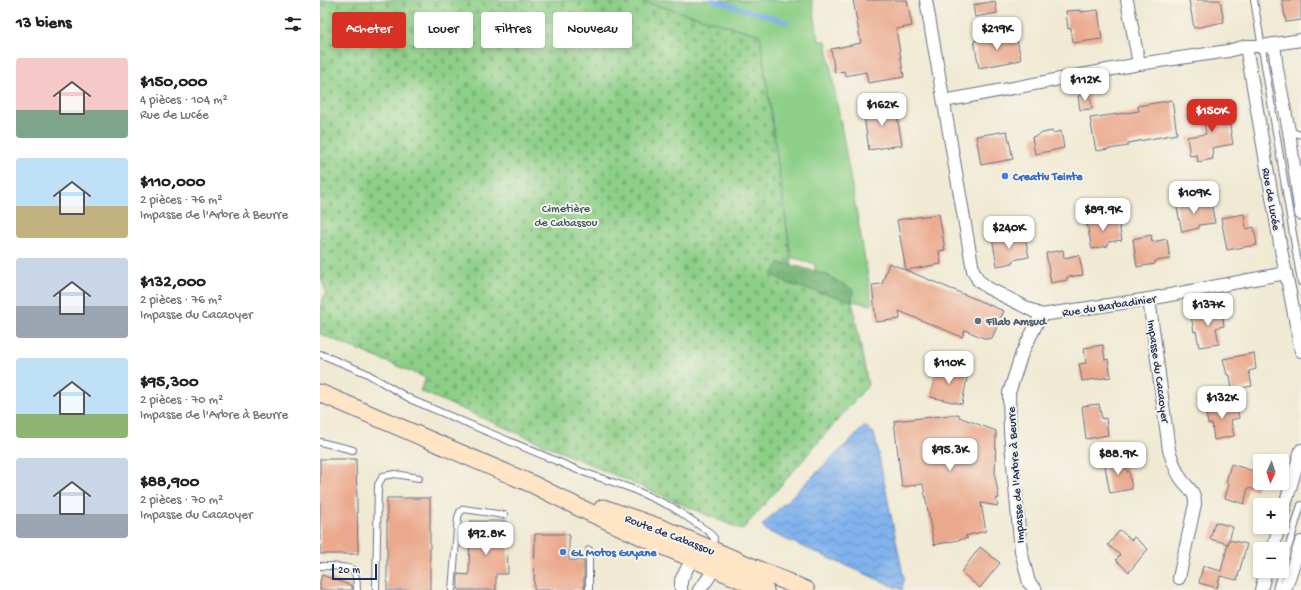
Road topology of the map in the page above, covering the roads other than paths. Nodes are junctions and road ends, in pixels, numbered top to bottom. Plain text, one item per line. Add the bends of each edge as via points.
1 (926, 0) edge
2 (1127, 0) edge
3 (1254, 0) edge
4 (1301, 40) edge
5 (1268, 45) junction
6 (1246, 46) junction
7 (1139, 64) junction
8 (944, 101) junction
9 (1289, 131) junction
10 (1301, 135) edge
11 (1301, 214) edge
12 (1286, 273) junction
13 (1301, 282) edge
14 (1149, 299) junction
15 (1041, 315) junction
16 (1301, 351) edge
17 (320, 354) edge
18 (320, 393) edge
19 (320, 442) edge
20 (352, 450) dead end
21 (1301, 450) edge
22 (419, 478) dead end
23 (532, 484) junction
24 (1287, 498) edge
25 (1301, 505) edge
26 (504, 515) dead end
27 (1301, 542) edge
28 (1289, 546) edge
29 (589, 550) dead end
30 (713, 550) junction
31 (692, 559) junction
32 (320, 566) edge
33 (714, 568) junction
34 (1179, 578) dead end
35 (1264, 578) edge
36 (1280, 578) edge
37 (357, 590) edge
38 (376, 590) edge
39 (452, 590) edge
40 (589, 590) edge
41 (681, 590) edge
42 (699, 590) edge
43 (765, 590) edge
44 (806, 590) edge
45 (1036, 590) edge
46 (1261, 590) edge
47 (1276, 590) edge
48 (1285, 590) edge

1 - 8 street
2 - 7 street
3 - 5 lane
4 - 5 street
5 - 6 street
5 - 9 street via 1277,69
5 - 13 lane via 1266,76
6 - 7 street
6 - 12 street, Rue de Lucée
7 - 8 street
8 - 15 street via 973,270 978,280 988,288
9 - 10 lane
9 - 11 street
12 - 14 street, Rue du Barbadinier
12 - 16 street, Rue de Lucée
14 - 15 street, Rue du Barbadinier
14 - 34 street, Impasse du Cacaoyer via 1169,450 1180,477 1196,498
15 - 45 street, Impasse de l'Arbre à Beurre via 1022,353 1010,393 1010,432 1021,551 1028,583
17 - 30 lane via 366,373 412,400 672,507 709,532 714,538
18 - 23 main road, Route de Cabassou
19 - 20 lane
21 - 24 street
22 - 38 lane via 395,474 383,476 378,485
23 - 30 main road, Route de Cabassou via 661,528
23 - 31 main road, Route de Cabassou
25 - 28 lane
26 - 39 lane via 464,508 460,512
27 - 48 street
29 - 40 lane
30 - 31 street
30 - 33 street
30 - 44 main road, Route de Cabassou
31 - 33 main road, Route de Cabassou
31 - 41 street via 681,580
32 - 37 lane via 353,570
33 - 42 street
33 - 43 main road, Route de Cabassou
35 - 46 street
36 - 47 lane

